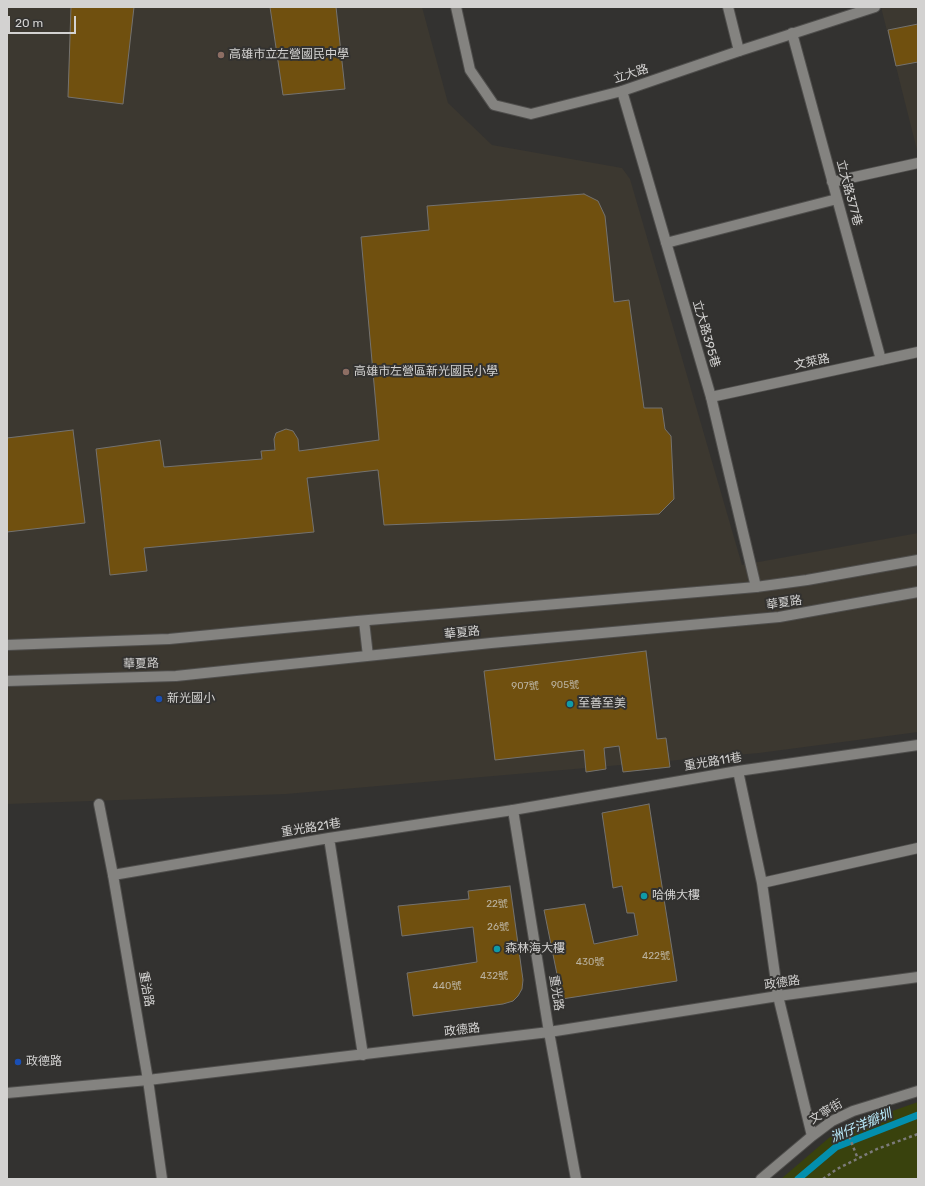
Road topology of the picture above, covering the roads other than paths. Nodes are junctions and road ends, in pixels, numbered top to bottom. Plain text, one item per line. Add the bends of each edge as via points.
1 (456, 7) edge
2 (728, 7) edge
3 (876, 7) edge
4 (792, 33) junction
5 (739, 51) junction
6 (622, 91) junction
7 (918, 163) edge
8 (832, 182) junction
9 (837, 199) junction
10 (666, 243) junction
11 (918, 352) edge
12 (881, 360) junction
13 (711, 397) junction
14 (918, 560) edge
15 (756, 587) junction
16 (918, 592) edge
17 (364, 621) junction
18 (7, 645) edge
19 (368, 656) junction
20 (7, 681) edge
21 (918, 745) edge
22 (738, 771) junction
23 (99, 804) dead end
24 (513, 810) junction
25 (330, 838) junction
26 (918, 848) edge
27 (113, 875) junction
28 (762, 883) junction
29 (918, 978) edge
30 (778, 996) junction
31 (549, 1032) junction
32 (363, 1055) junction
33 (148, 1080) junction
34 (918, 1091) edge
35 (7, 1093) edge
36 (812, 1136) junction
37 (162, 1179) edge
38 (576, 1179) edge
39 (761, 1179) edge

1 - 6 street, 立大路 via 470,70 494,105 532,114
2 - 5 street
3 - 4 street, 立大路
4 - 5 street, 立大路
4 - 8 street, 立大路377巷
5 - 6 street, 立大路
6 - 10 street, 立大路395巷
7 - 8 street
8 - 9 street, 立大路377巷
9 - 10 street
9 - 12 street, 立大路377巷
10 - 13 street, 立大路395巷
11 - 12 street, 文萊路
12 - 13 street, 文萊路
13 - 15 street, 立大路395巷
14 - 15 street, 華夏路
15 - 17 street, 華夏路
16 - 19 street, 華夏路 via 779,617
17 - 18 street, 華夏路 via 169,639
17 - 19 street
19 - 20 street, 華夏路 via 176,676
21 - 22 street, 重光路11巷
22 - 24 street, 重光路11巷
22 - 28 street
23 - 27 street, 重治路
24 - 25 street, 重光路21巷
24 - 31 street, 重光路
25 - 27 street, 重光路21巷
25 - 32 street
26 - 28 street
27 - 33 street, 重治路
28 - 30 street
29 - 30 street, 政德路
30 - 31 street, 政德路
30 - 36 street
31 - 32 street, 政德路
31 - 38 street, 重光路
32 - 33 street, 政德路
33 - 35 street, 政德路
33 - 37 street, 重治路
34 - 36 street, 文寧街 via 853,1111 832,1121
36 - 39 street, 文寧街

